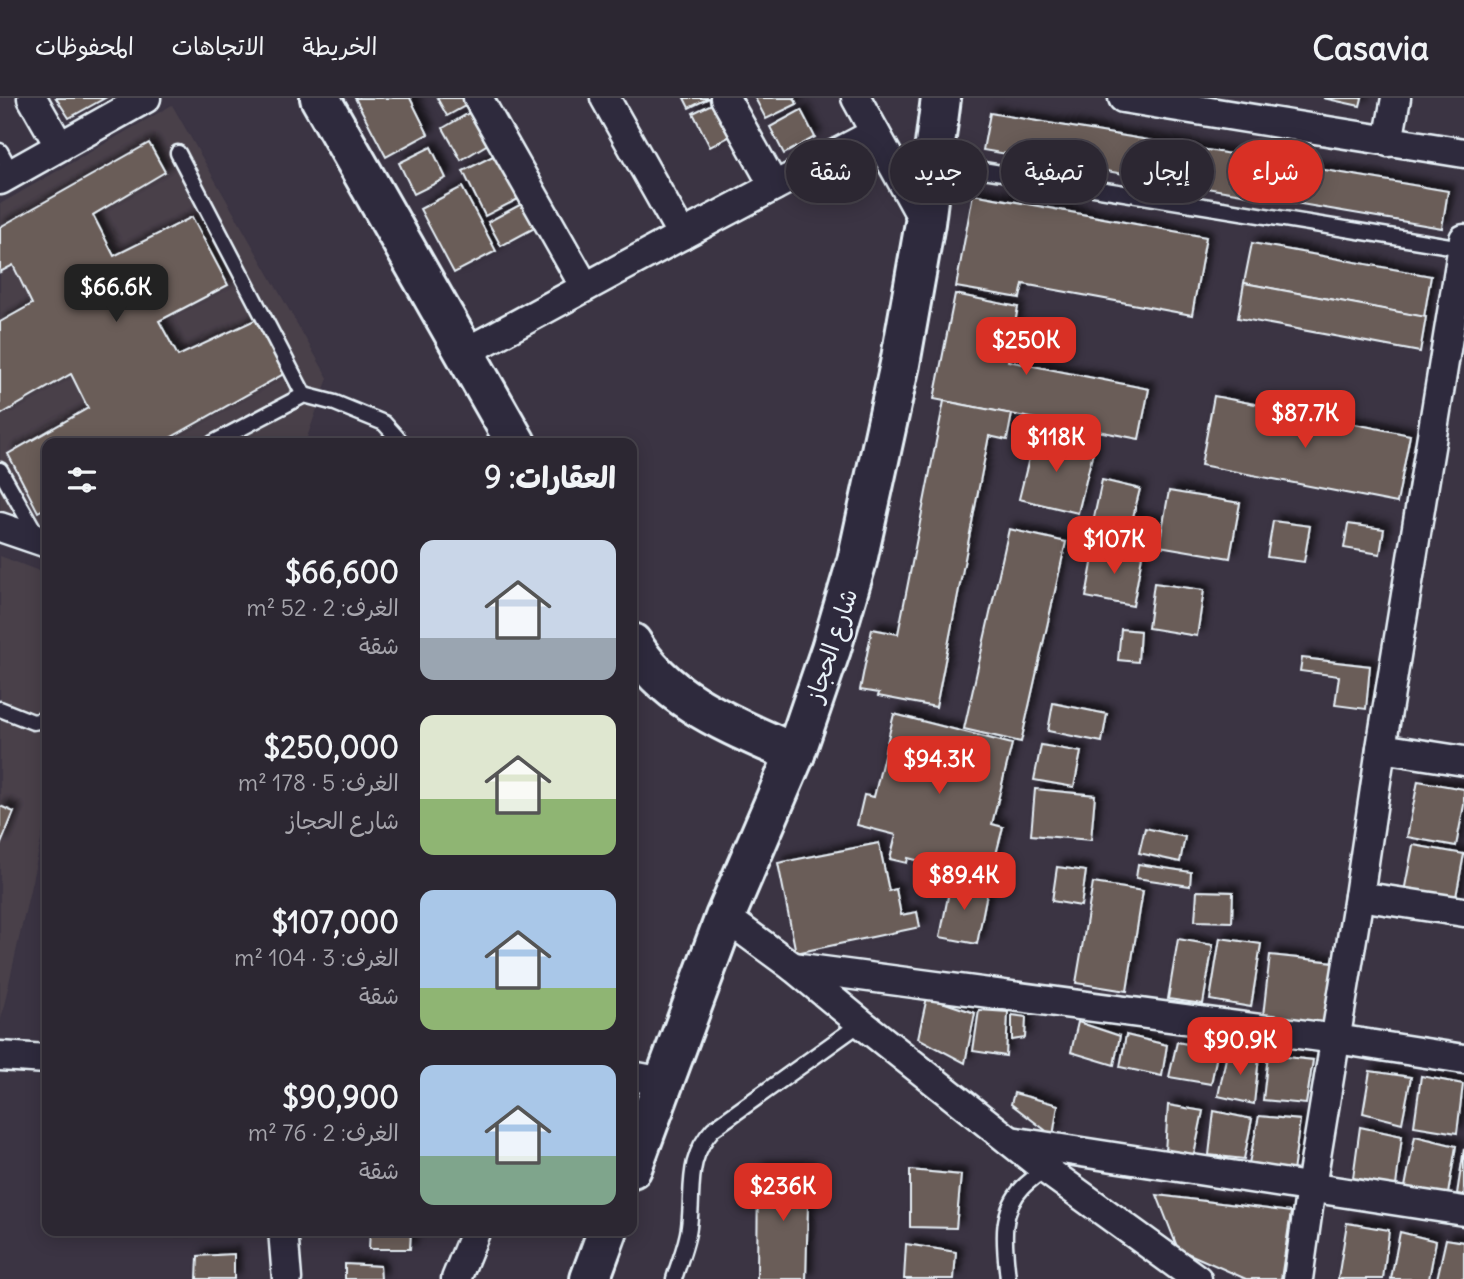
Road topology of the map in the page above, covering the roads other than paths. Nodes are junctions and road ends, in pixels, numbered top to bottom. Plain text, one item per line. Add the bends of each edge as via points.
1 (32, 98) edge
2 (146, 98) edge
3 (320, 98) edge
4 (478, 98) edge
5 (605, 98) edge
6 (725, 98) edge
7 (856, 98) edge
8 (942, 98) edge
9 (1124, 98) edge
10 (1396, 98) edge
11 (875, 133) junction
12 (936, 140) edge
13 (1388, 142) junction
14 (60, 145) junction
15 (178, 153) dead end
16 (1464, 153) edge
17 (4, 168) edge
18 (987, 170) edge
19 (774, 186) junction
20 (928, 203) edge
21 (925, 223) junction
22 (682, 234) junction
23 (1463, 244) edge
24 (585, 287) junction
25 (466, 352) junction
26 (304, 395) junction
27 (222, 438) edge
28 (398, 438) edge
29 (509, 438) edge
30 (0, 470) edge
31 (30, 532) edge
32 (637, 652) edge
33 (0, 709) edge
34 (42, 720) edge
35 (1381, 748) junction
36 (795, 754) junction
37 (1464, 761) edge
38 (1359, 896) junction
39 (1464, 912) edge
40 (724, 917) junction
41 (793, 967) junction
42 (861, 1023) junction
43 (1336, 1039) junction
44 (0, 1056) edge
45 (42, 1059) edge
46 (1464, 1059) edge
47 (648, 1079) edge
48 (637, 1140) edge
49 (1008, 1140) junction
50 (1045, 1169) junction
51 (1311, 1187) junction
52 (1464, 1211) edge
53 (283, 1236) edge
54 (474, 1236) edge
55 (606, 1236) edge
56 (287, 1279) edge
57 (456, 1279) edge
58 (590, 1279) edge
59 (674, 1279) edge
60 (1008, 1279) edge
61 (1197, 1279) edge
62 (1298, 1279) edge

1 - 14 street
2 - 14 street
3 - 25 main road
4 - 24 street
5 - 22 street
6 - 19 street
7 - 11 street
8 - 12 main road, شارع الحجاز
9 - 13 street
10 - 13 street
11 - 19 street
11 - 21 street
13 - 16 street
14 - 17 street
15 - 26 lane
18 - 23 lane
19 - 22 street
20 - 21 main road, شارع الحجاز
21 - 36 main road, شارع الحجاز via 858,561
22 - 24 street
23 - 35 street
24 - 25 street
25 - 29 main road
26 - 27 lane
26 - 28 lane via 384,423
30 - 31 lane
32 - 36 main road via 664,683 696,706
33 - 34 lane via 33,722
35 - 37 street
35 - 38 street
36 - 40 main road, شارع الحجاز
38 - 39 street
38 - 43 street
40 - 41 street
40 - 47 main road, شارع الحجاز
41 - 42 street
41 - 43 street
42 - 49 street
42 - 59 lane via 705,1137 694,1164 689,1230
43 - 46 street
43 - 51 street
44 - 45 street
47 - 48 main road, شارع الحجاز
49 - 50 street
49 - 51 street
50 - 60 lane via 1022,1188 1009,1208 1004,1233
50 - 61 street
51 - 52 street
51 - 62 street
53 - 56 street
54 - 57 street
55 - 58 main road

